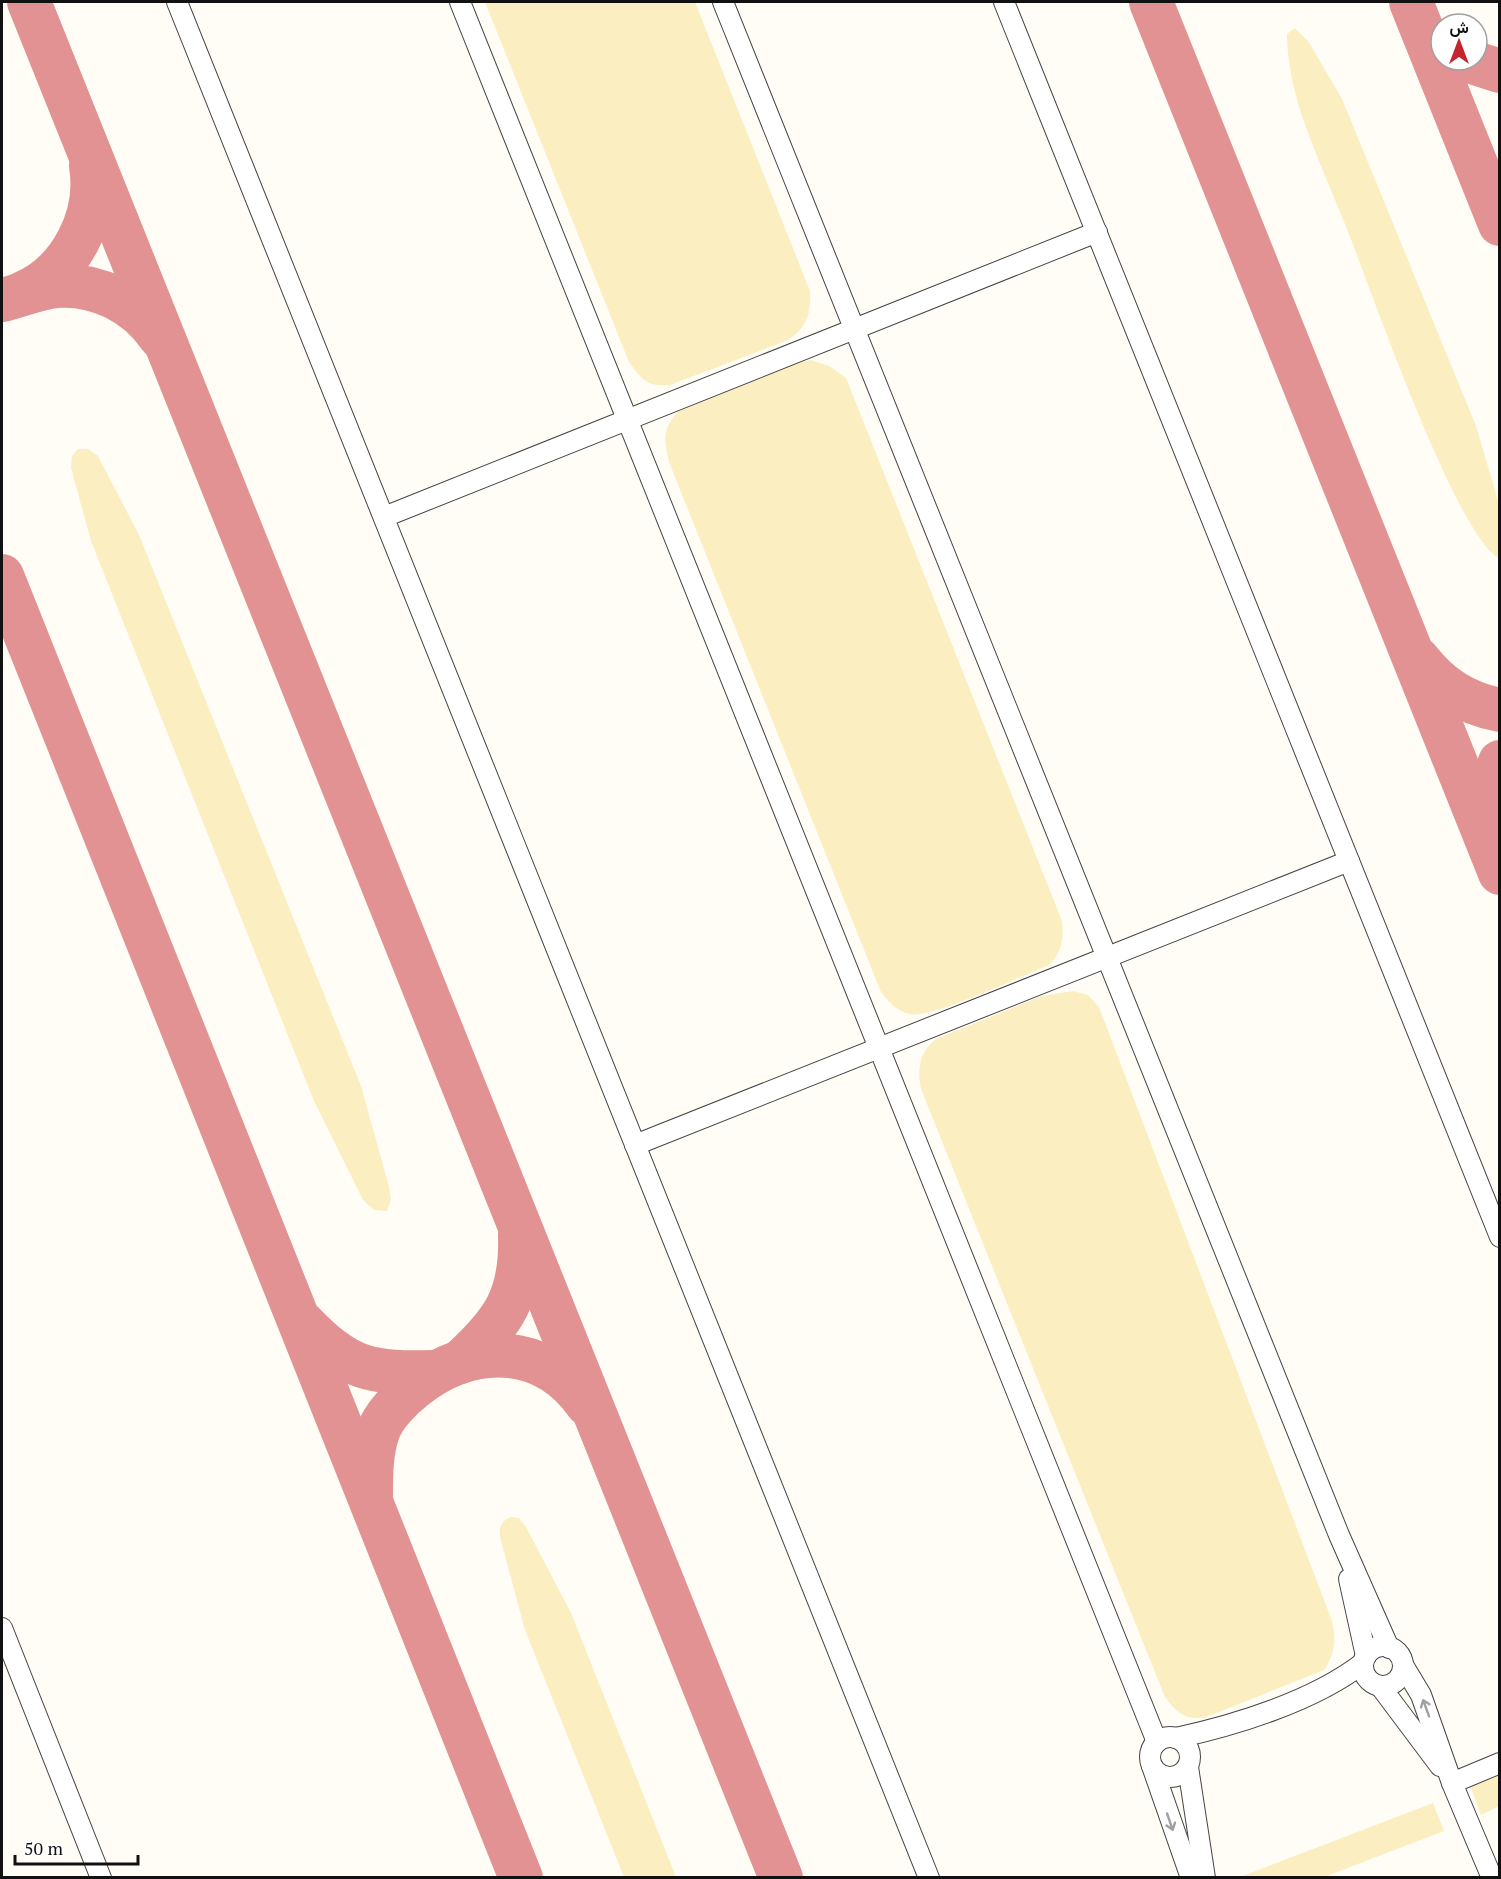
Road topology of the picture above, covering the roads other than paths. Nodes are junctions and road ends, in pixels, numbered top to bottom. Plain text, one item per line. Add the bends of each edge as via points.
1 (177, 2) edge
2 (460, 2) edge
3 (723, 2) edge
4 (1004, 2) edge
5 (1097, 232) junction
6 (854, 329) junction
7 (627, 420) junction
8 (384, 517) junction
9 (1349, 861) junction
10 (1106, 958) junction
11 (879, 1048) junction
12 (635, 1145) junction
13 (1500, 1237) edge
14 (1339, 1535) junction
15 (2, 1628) edge
16 (1389, 1648) junction
17 (1364, 1659) junction
18 (1403, 1665) junction
19 (1376, 1684) junction
20 (1332, 1685) junction
21 (1220, 1729) junction
22 (1166, 1740) junction
23 (1189, 1763) junction
24 (1500, 1763) edge
25 (1152, 1766) junction
26 (1452, 1783) junction
27 (101, 1878) edge
28 (929, 1878) edge
29 (1191, 1878) edge
30 (1205, 1878) edge
31 (1492, 1878) edge

1 - 8 lane
2 - 7 lane
3 - 6 lane
4 - 5 lane
5 - 6 lane
5 - 9 lane
6 - 7 lane
6 - 10 lane
7 - 8 lane
7 - 11 lane
8 - 12 lane
9 - 10 lane
9 - 13 lane
10 - 11 lane
10 - 14 lane
11 - 12 lane
11 - 22 lane
12 - 28 lane
14 - 16 lane
14 - 17 lane
15 - 27 lane
16 - 17 lane via 1376,1648
16 - 18 lane via 1396,1651
17 - 19 lane via 1365,1674
17 - 20 lane
18 - 19 lane via 1398,1678 1387,1685
26 -> 18 lane via 1421,1695
19 - 20 lane
19 - 26 lane
20 - 21 lane
21 - 22 lane
21 - 23 lane via 1198,1748
22 - 23 lane via 1187,1746
22 - 25 lane via 1150,1753
23 - 25 lane via 1170,1778
23 - 30 lane
24 - 26 lane
25 -> 29 lane
26 - 31 lane

